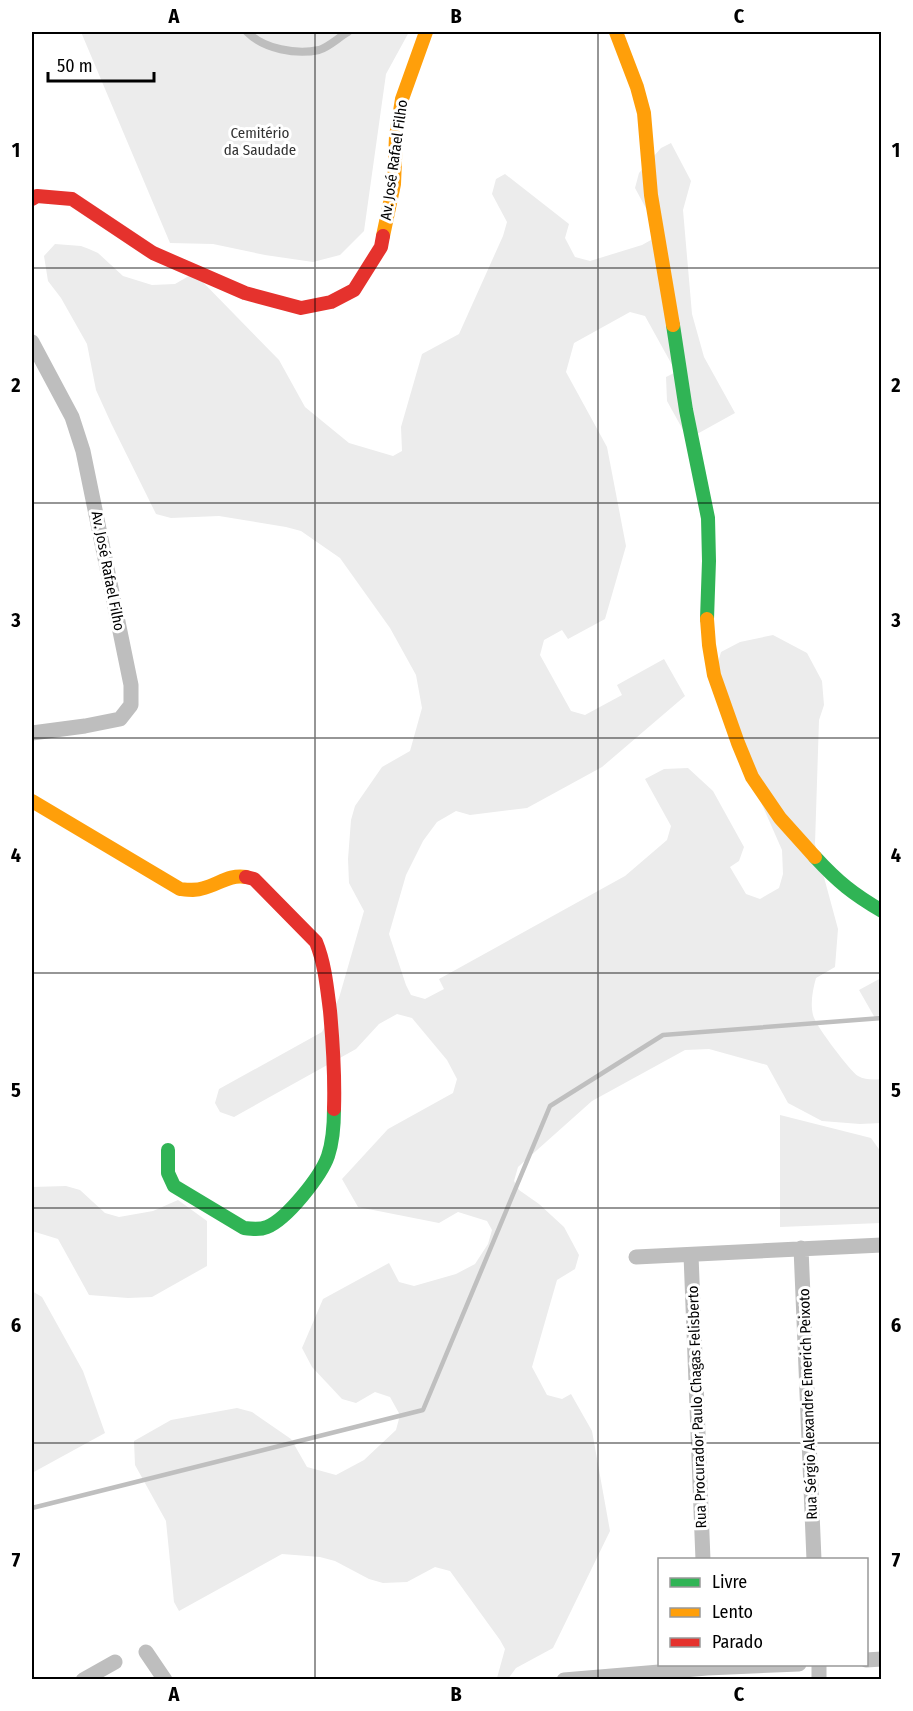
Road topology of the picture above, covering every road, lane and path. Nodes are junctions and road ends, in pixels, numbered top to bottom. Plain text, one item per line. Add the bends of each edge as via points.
1 (247, 32) edge
2 (348, 32) edge
3 (426, 32) edge
4 (616, 32) edge
5 (32, 199) edge
6 (32, 342) edge
7 (32, 733) edge
8 (32, 801) edge
9 (882, 910) edge
10 (168, 1150) dead end
11 (882, 1245) edge
12 (801, 1248) junction
13 (692, 1255) junction
14 (636, 1257) dead end
15 (703, 1558) edge
16 (814, 1558) edge
17 (146, 1652) dead end
18 (115, 1662) dead end
19 (784, 1666) edge
20 (707, 1671) edge
21 (608, 1677) edge
22 (88, 1678) edge
23 (165, 1680) edge
24 (564, 1680) edge

1 - 2 lane via 287,52 321,50
3 - 5 street, Av. José Rafael Filho via 402,99 394,184 381,247 354,290 331,302 301,308 245,293 153,254 72,199 37,195
4 - 9 street via 644,113 656,229 708,518 707,612 714,675 752,777 780,818 836,880
6 - 7 street, Av. José Rafael Filho via 72,417 83,452 132,685 131,705 120,719
8 - 10 street via 191,892 234,875 254,879 321,951 336,1093 333,1137 320,1175 276,1223 253,1230 174,1186 167,1170
11 - 12 street
12 - 13 street
12 - 16 street, Rua Sérgio Alexandre Emerich Peixoto
13 - 14 street
13 - 15 street, Rua Procurador Paulo Chagas Felisberto
17 - 23 street
18 - 22 street
19 - 20 street
20 - 21 street
21 - 24 street

